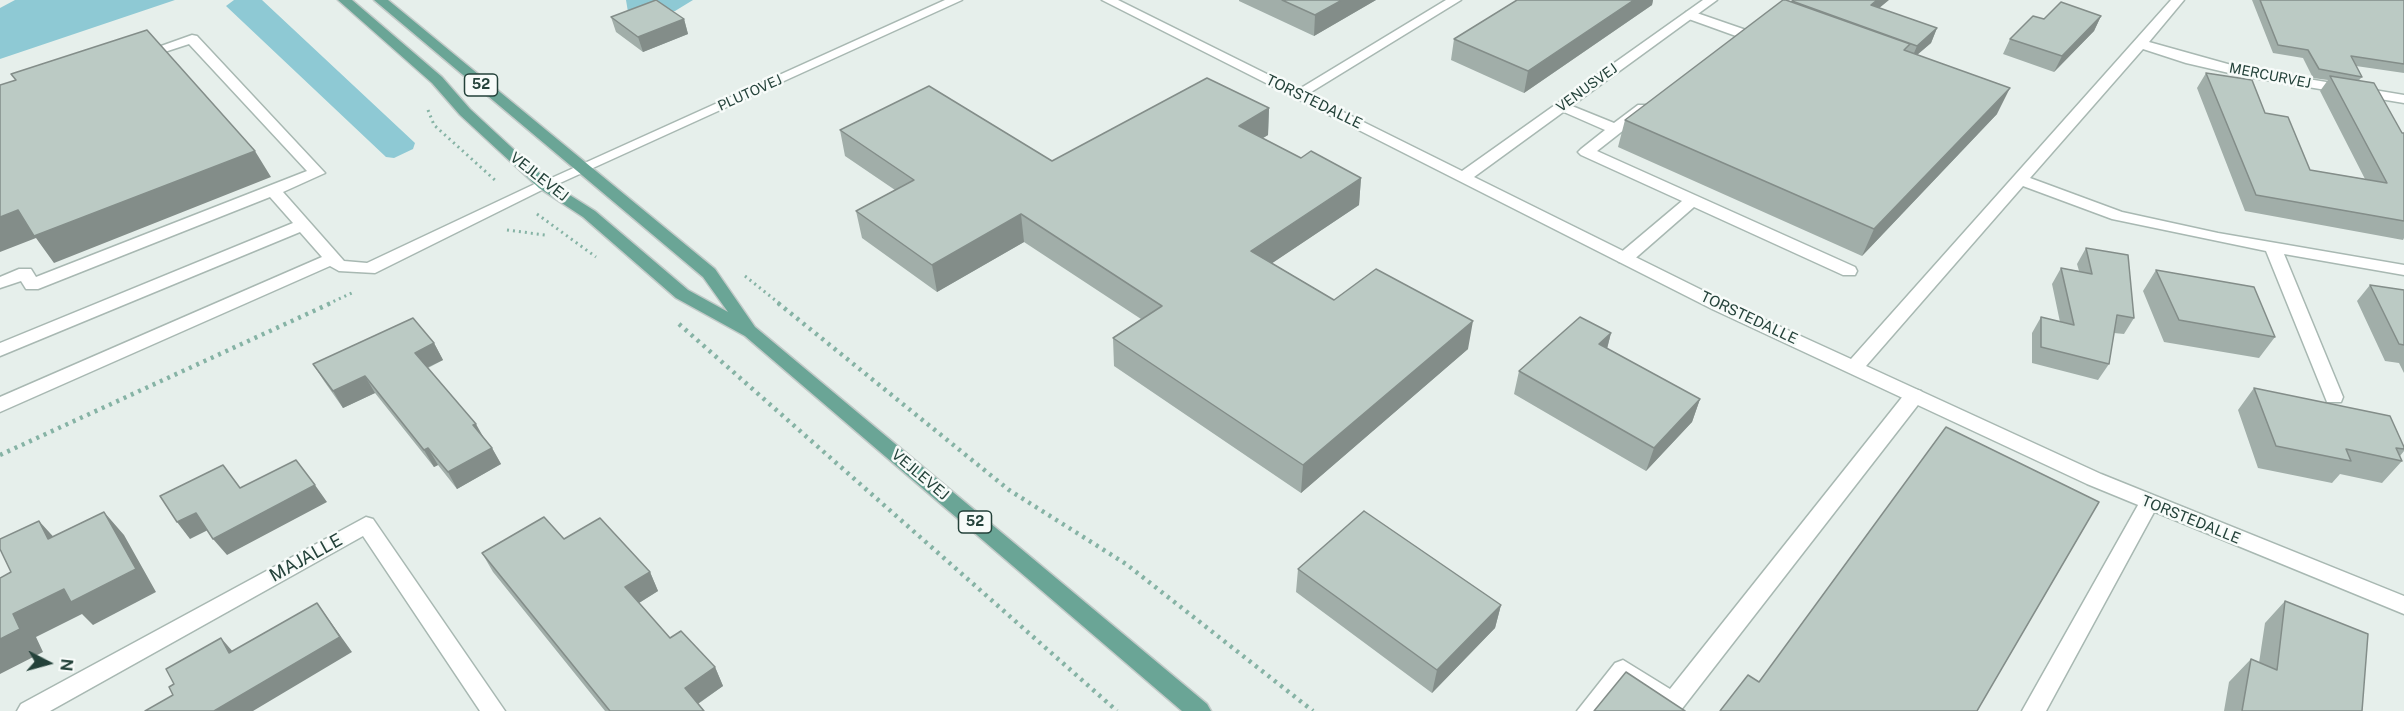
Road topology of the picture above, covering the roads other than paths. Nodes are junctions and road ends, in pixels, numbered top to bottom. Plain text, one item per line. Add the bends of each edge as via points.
1 (344, 0) edge
2 (380, 0) edge
3 (956, 0) edge
4 (1108, 0) edge
5 (1455, 0) edge
6 (1711, 0) edge
7 (2178, 0) edge
8 (1691, 15) junction
9 (2139, 43) junction
10 (1723, 47) edge
11 (124, 62) edge
12 (1298, 94) junction
13 (2404, 99) edge
14 (1651, 102) edge
15 (1563, 106) junction
16 (1615, 129) junction
17 (582, 169) junction
18 (1464, 177) junction
19 (2020, 179) junction
20 (544, 185) junction
21 (273, 190) junction
22 (1693, 200) junction
23 (302, 225) junction
24 (2273, 248) junction
25 (1625, 258) junction
26 (332, 259) junction
27 (2404, 270) edge
28 (1849, 271) dead end
29 (0, 283) edge
30 (751, 332) junction
31 (0, 350) edge
32 (1854, 368) junction
33 (1914, 396) junction
34 (2334, 397) dead end
35 (0, 405) edge
36 (2149, 503) junction
37 (2404, 605) edge
38 (44, 707) edge
39 (493, 711) edge
40 (1199, 711) edge
41 (1588, 711) edge
42 (2034, 711) edge

1 - 20 main road, VEJLEVEJ / 52 via 437,80 465,112
2 - 17 main road, VEJLEVEJ / 52
3 - 17 street, PLUTOVEJ
4 - 12 street, TORSTEDALLE
5 - 12 street
6 - 8 street, VENUSVEJ
7 - 9 street
8 - 10 street via 1745,30
8 - 15 street, VENUSVEJ
9 - 13 street, MERCURVEJ via 2242,72
9 - 19 street
11 - 21 street via 192,39 317,173
12 - 18 street, TORSTEDALLE
14 - 16 street
15 - 16 street
15 - 18 street, VENUSVEJ
16 - 22 street via 1586,152
17 - 20 street, PLUTOVEJ
17 - 30 main road, VEJLEVEJ / 52 via 709,273
18 - 25 street, TORSTEDALLE
19 - 24 street via 2118,216
19 - 32 street
20 - 26 street, PLUTOVEJ via 369,268 339,266
20 - 30 main road, VEJLEVEJ / 52 via 589,214 682,294
21 - 23 street
21 - 29 street via 32,285 25,273
22 - 25 street
22 - 28 street
23 - 26 street
23 - 31 street
24 - 27 street
24 - 34 street
25 - 32 street, TORSTEDALLE
26 - 35 street
30 - 40 main road, VEJLEVEJ / 52
32 - 33 street, TORSTEDALLE
33 - 36 street, TORSTEDALLE
33 - 41 street via 1672,704 1623,670
36 - 37 street, TORSTEDALLE
36 - 42 street
38 - 39 street, MAJALLE via 366,525

